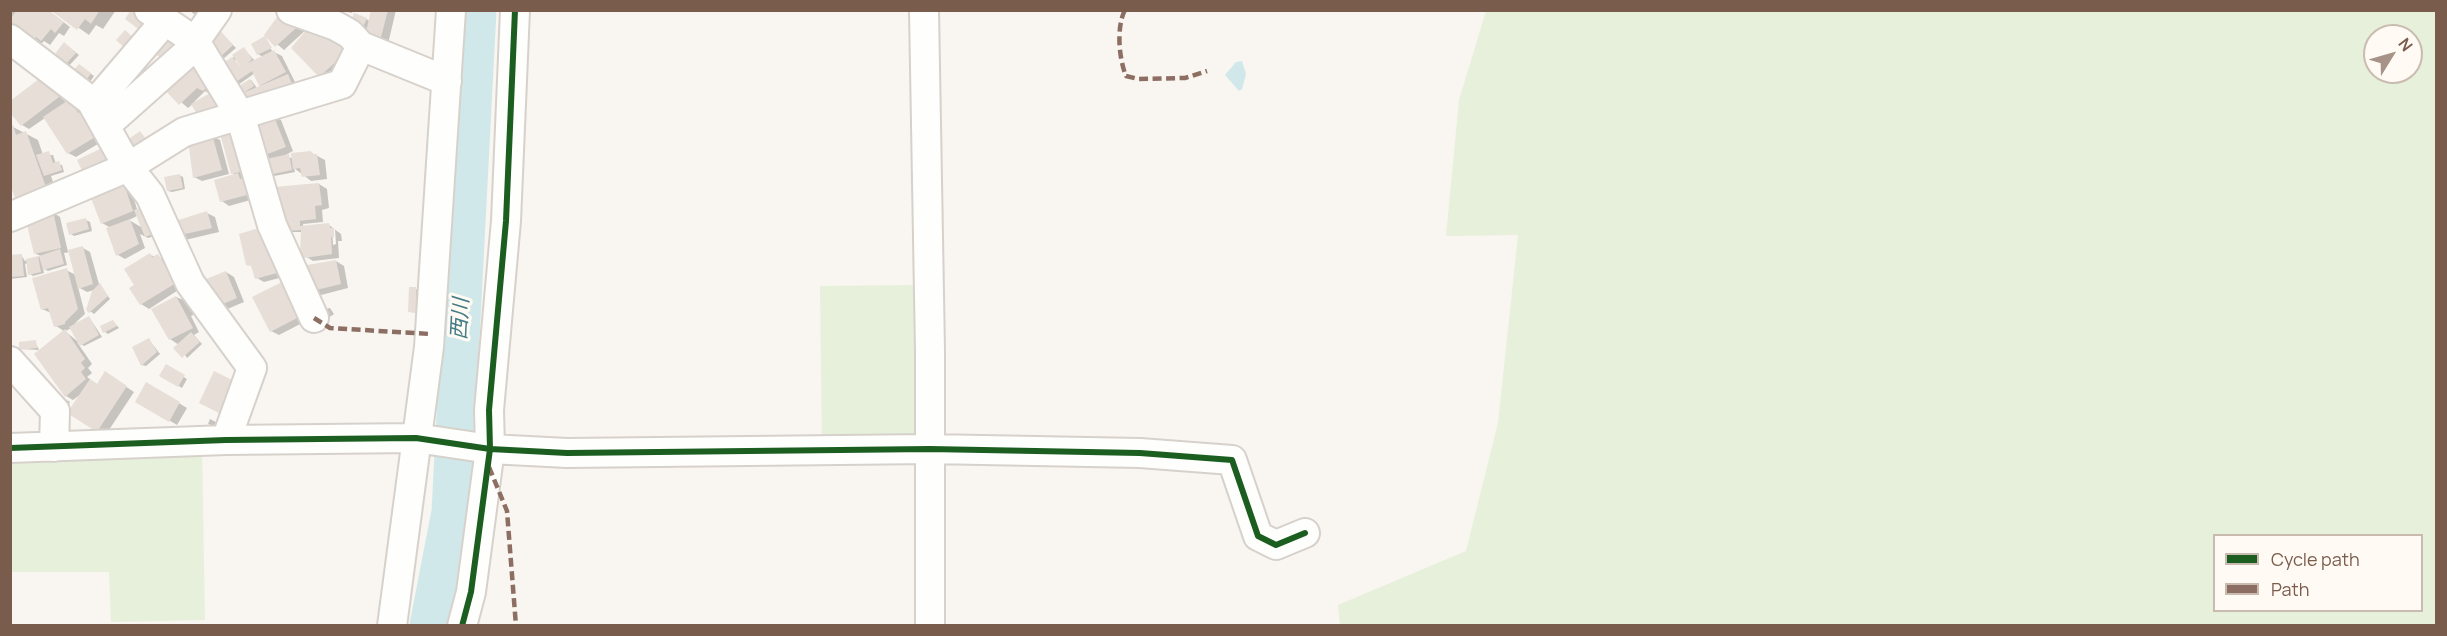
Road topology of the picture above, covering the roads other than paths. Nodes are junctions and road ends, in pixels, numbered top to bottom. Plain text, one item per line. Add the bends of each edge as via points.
1 (218, 10) edge
2 (291, 10) edge
3 (451, 10) edge
4 (515, 10) edge
5 (924, 10) edge
6 (157, 16) edge
7 (10, 39) edge
8 (195, 41) junction
9 (361, 45) junction
10 (447, 81) junction
11 (91, 101) junction
12 (240, 115) junction
13 (105, 126) junction
14 (128, 167) junction
15 (10, 217) edge
16 (314, 318) dead end
17 (10, 361) edge
18 (416, 438) junction
19 (226, 440) junction
20 (54, 447) junction
21 (10, 448) edge
22 (490, 449) junction
23 (930, 449) junction
24 (1305, 533) dead end
25 (392, 626) edge
26 (462, 626) edge
27 (930, 626) edge

1 - 8 street
2 - 9 street via 336,26
3 - 10 street
4 - 22 street via 506,221 489,410
5 - 23 street
6 - 8 street
6 - 11 street via 101,96
7 - 11 street
8 - 12 street
8 - 13 street via 186,54
9 - 10 street
9 - 12 street via 342,84
10 - 18 street via 429,347
11 - 13 street
12 - 14 street via 184,132
12 - 16 street via 272,225
13 - 14 street
14 - 15 street
14 - 19 street via 150,195 190,283 252,368
17 - 20 street via 55,411
18 - 19 street
18 - 22 street
18 - 25 street
19 - 20 street
20 - 21 street
22 - 23 street via 567,453
22 - 26 street via 471,592
23 - 24 street via 1140,453 1232,460 1258,536 1276,545
23 - 27 street

